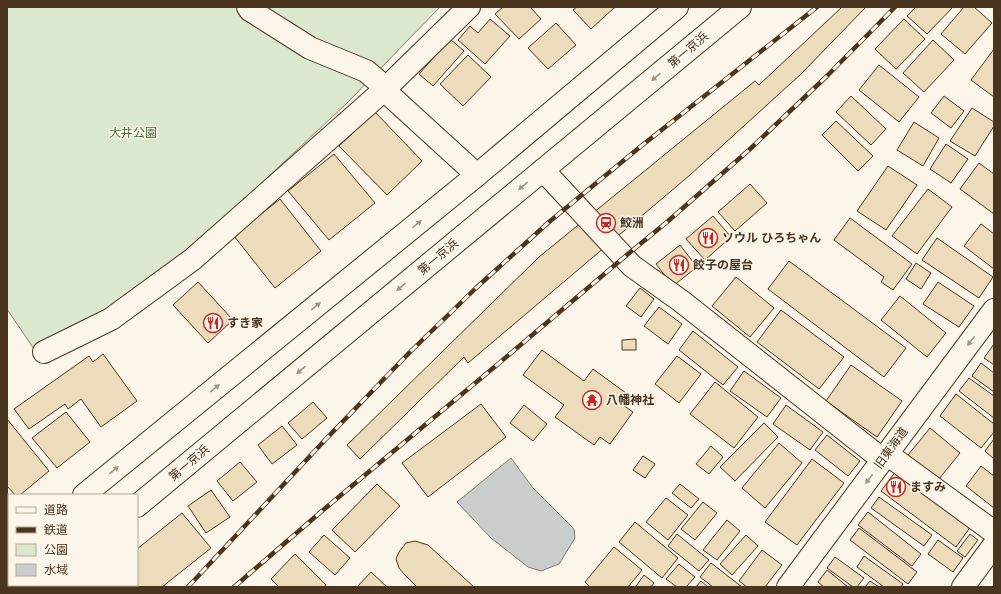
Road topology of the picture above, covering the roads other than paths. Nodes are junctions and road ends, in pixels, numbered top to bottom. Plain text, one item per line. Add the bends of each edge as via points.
1 (248, 7) edge
2 (469, 7) edge
3 (677, 7) edge
4 (740, 7) edge
5 (385, 89) junction
6 (543, 170) junction
7 (477, 175) junction
8 (994, 310) edge
9 (44, 352) dead end
10 (885, 457) junction
11 (85, 494) edge
12 (138, 505) edge
13 (994, 532) edge
14 (994, 545) edge
15 (788, 587) edge
16 (963, 587) edge

1 - 5 main road via 310,48 366,71
2 - 5 main road
3 - 7 main road
4 -> 6 main road, 第一京浜
5 - 7 main road
5 - 9 main road via 193,259 111,319
6 - 10 main road via 632,266
6 -> 12 main road, 第一京浜
11 -> 7 main road
8 -> 10 main road, 旧東海道
10 - 13 main road
10 -> 15 main road, 旧東海道
14 - 16 main road

